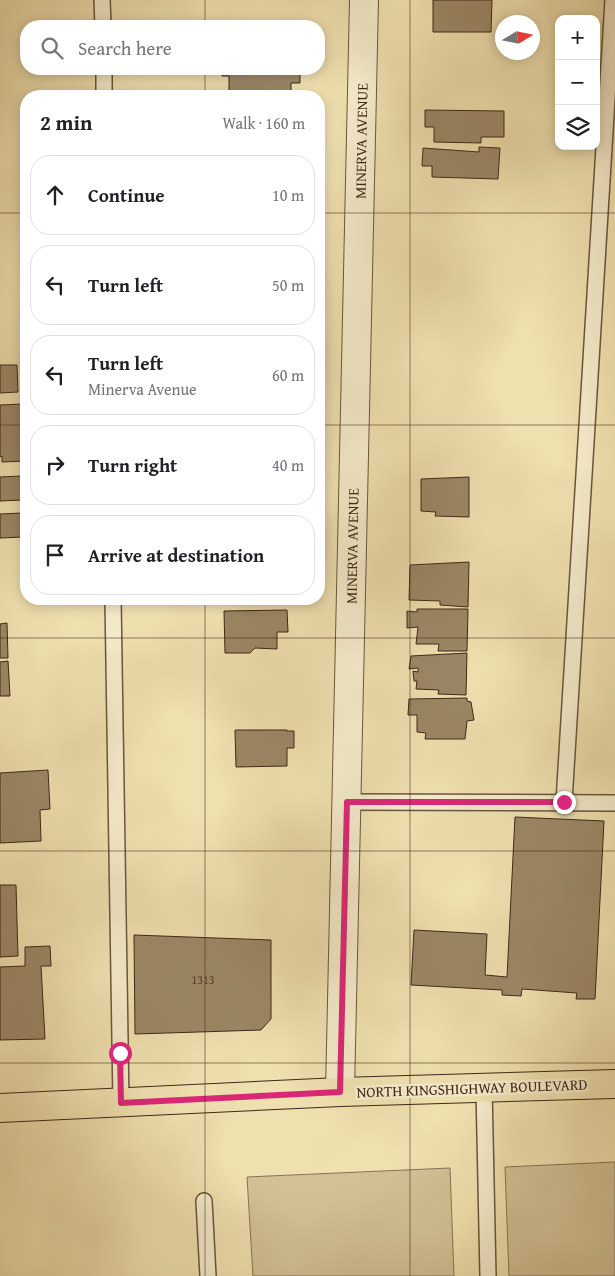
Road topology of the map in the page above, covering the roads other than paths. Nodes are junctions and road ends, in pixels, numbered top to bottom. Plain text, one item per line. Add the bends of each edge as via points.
1 (102, 0) edge
2 (364, 0) edge
3 (613, 0) edge
4 (103, 20) edge
5 (104, 75) edge
6 (104, 90) edge
7 (113, 605) edge
8 (347, 802) junction
9 (564, 802) junction
10 (615, 803) edge
11 (615, 1084) edge
12 (484, 1088) junction
13 (340, 1092) junction
14 (121, 1103) junction
15 (0, 1108) edge
16 (204, 1201) dead end
17 (208, 1276) edge
18 (488, 1276) edge

1 - 4 lane
2 - 8 street, MINERVA AVENUE
3 - 9 lane
5 - 6 lane
7 - 14 lane
8 - 9 lane
8 - 13 street, MINERVA AVENUE
9 - 10 lane
11 - 12 main road, NORTH KINGSHIGHWAY BOULEVARD
12 - 13 main road, NORTH KINGSHIGHWAY BOULEVARD
12 - 18 lane
13 - 14 main road, NORTH KINGSHIGHWAY BOULEVARD
14 - 15 main road, NORTH KINGSHIGHWAY BOULEVARD
16 - 17 lane

